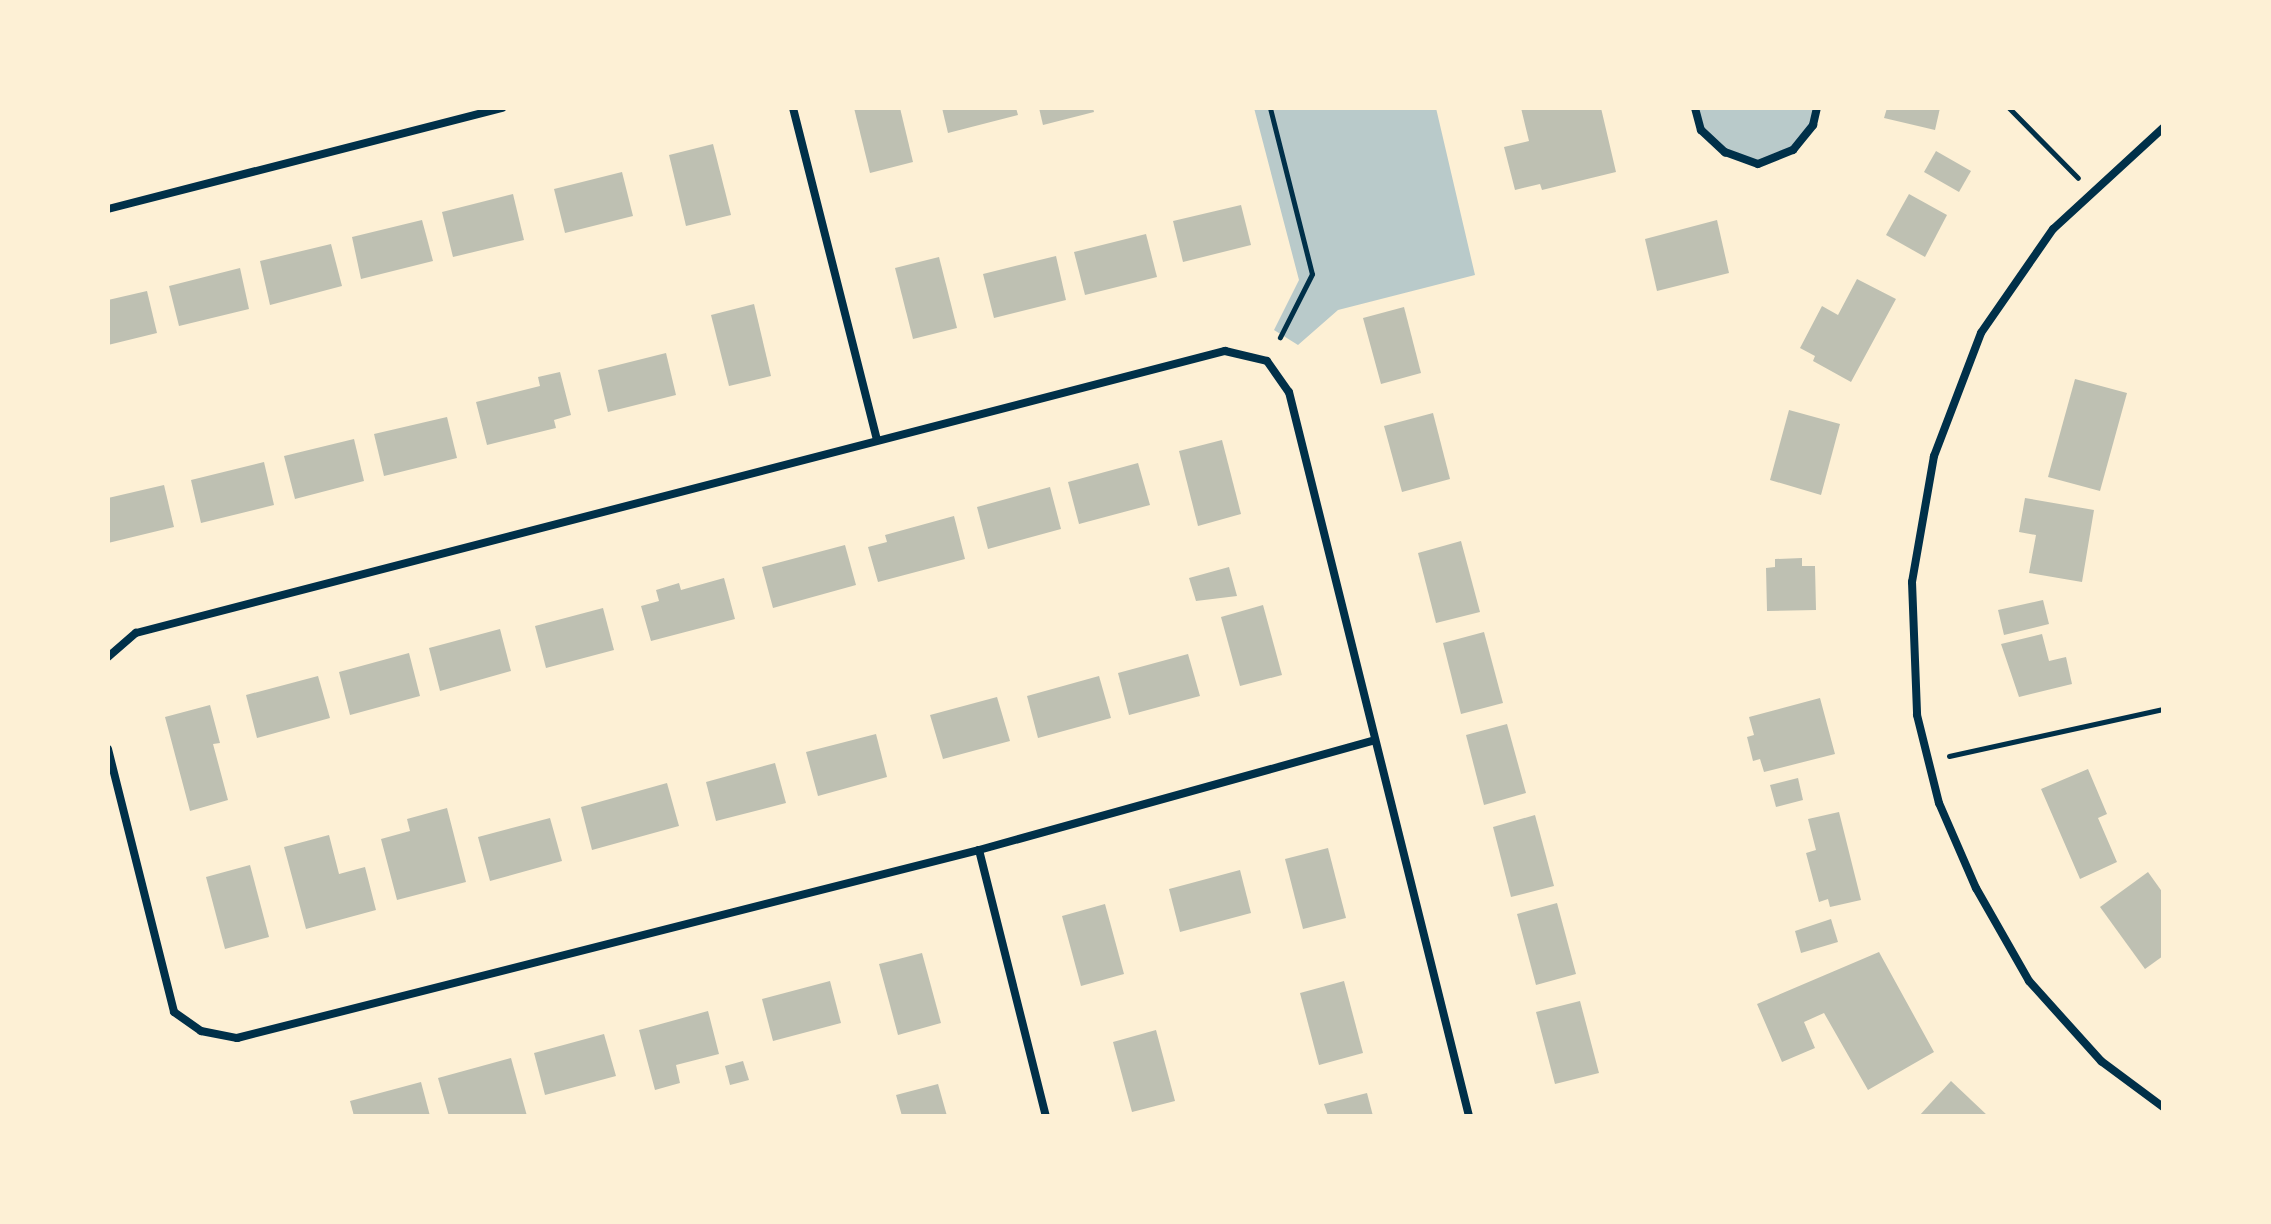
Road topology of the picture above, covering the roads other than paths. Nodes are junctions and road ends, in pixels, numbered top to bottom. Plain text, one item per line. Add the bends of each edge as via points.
1 (502, 108) edge
2 (793, 108) edge
3 (1695, 108) edge
4 (1817, 108) edge
5 (2163, 128) edge
6 (108, 209) edge
7 (877, 440) junction
8 (108, 657) edge
9 (1373, 741) junction
10 (108, 749) edge
11 (979, 850) junction
12 (2163, 1107) edge
13 (1046, 1116) edge
14 (1469, 1116) edge

1 - 6 street
2 - 7 street
3 - 4 street via 1701,130 1717,145 1758,164 1793,150 1813,125
5 - 12 street via 2053,229 1981,333 1934,456 1912,582 1917,715 1939,803 1976,888 2029,981 2101,1061
7 - 8 street via 136,633
7 - 9 street via 1225,351 1267,361 1289,392
9 - 11 street
9 - 14 street
10 - 11 street via 174,1012 201,1031 237,1038
11 - 13 street

